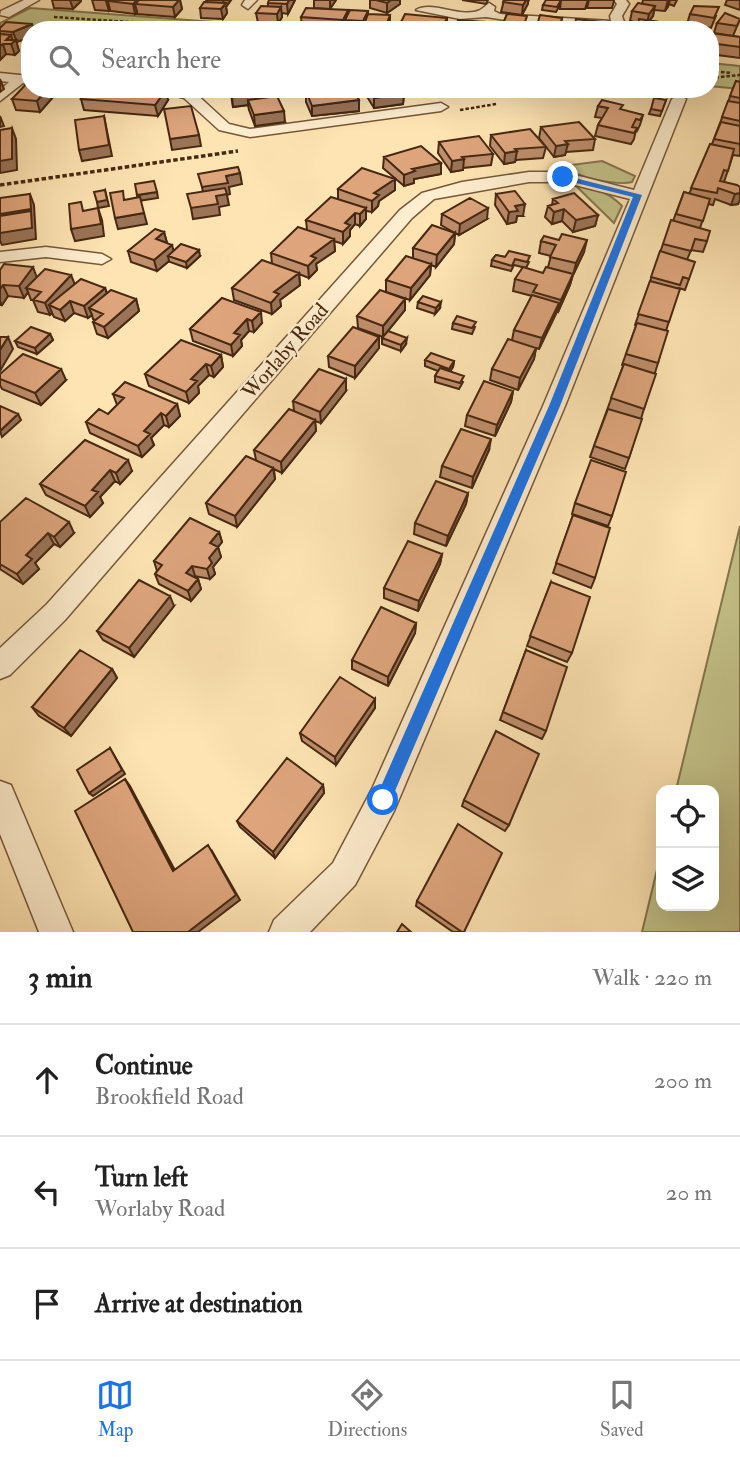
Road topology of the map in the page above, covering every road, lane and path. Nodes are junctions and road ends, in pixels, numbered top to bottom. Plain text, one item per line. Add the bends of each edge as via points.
1 (33, 0) edge
2 (620, 0) edge
3 (490, 5) edge
4 (422, 10) dead end
5 (5, 14) dead end
6 (54, 17) dead end
7 (115, 21) edge
8 (544, 21) edge
9 (617, 21) edge
10 (719, 72) edge
11 (740, 74) edge
12 (0, 77) edge
13 (719, 77) edge
14 (21, 80) edge
15 (21, 82) edge
16 (0, 97) edge
17 (193, 98) edge
18 (415, 98) edge
19 (679, 99) dead end
20 (442, 107) dead end
21 (421, 109) junction
22 (638, 195) junction
23 (0, 257) edge
24 (102, 259) dead end
25 (0, 666) edge
26 (0, 796) edge
27 (56, 932) edge
28 (286, 932) edge

1 - 5 street
2 - 9 street
3 - 4 street via 460,15
3 - 8 street via 499,17
6 - 7 path
10 - 11 path
11 - 13 path
12 - 14 street
15 - 16 street
17 - 21 street via 224,127 250,132
18 - 21 street
19 - 22 street
20 - 21 street
22 - 25 street, Worlaby Road via 563,177 529,177 428,196 406,214 56,611
22 - 28 street via 554,406 383,800 344,874
23 - 24 street via 46,252
26 - 27 street

